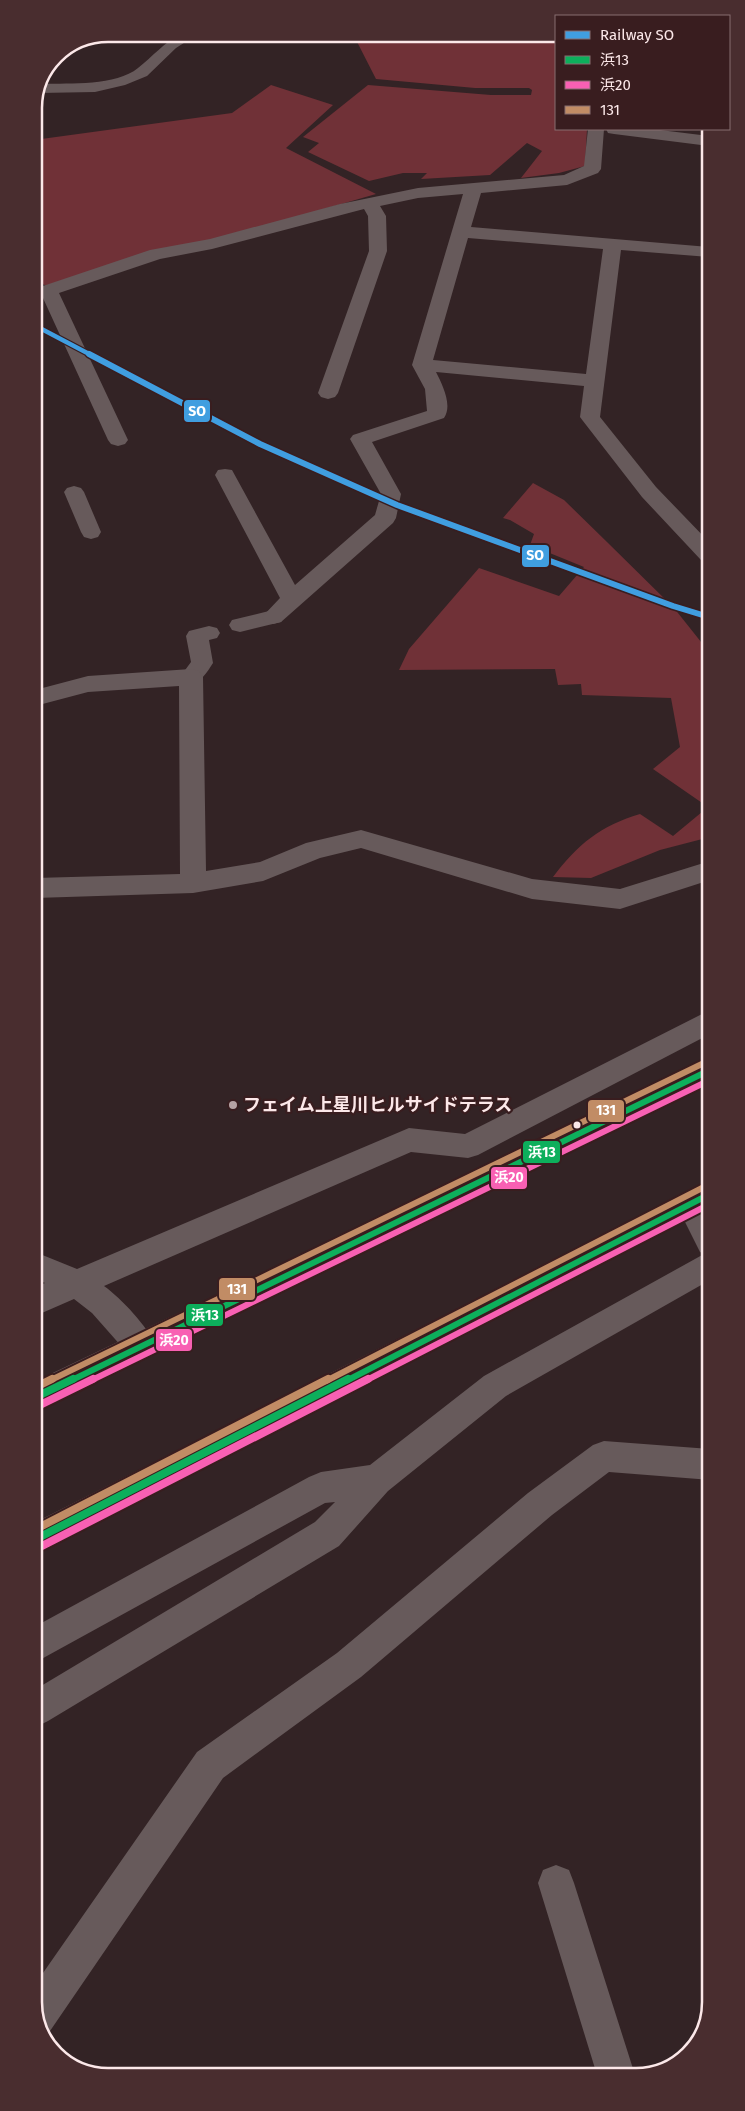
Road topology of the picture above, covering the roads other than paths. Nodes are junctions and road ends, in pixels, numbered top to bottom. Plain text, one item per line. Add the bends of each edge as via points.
1 (176, 43) edge
2 (110, 84) junction
3 (46, 89) edge
4 (58, 103) dead end
5 (596, 130) edge
6 (622, 130) edge
7 (702, 140) edge
8 (473, 189) junction
9 (369, 203) junction
10 (461, 232) junction
11 (613, 243) junction
12 (702, 251) edge
13 (43, 292) edge
14 (43, 297) edge
15 (422, 364) junction
16 (594, 381) junction
17 (328, 393) dead end
18 (118, 440) dead end
19 (225, 475) dead end
20 (74, 492) dead end
21 (91, 532) dead end
22 (702, 548) edge
23 (293, 601) junction
24 (273, 617) joint
25 (240, 625) dead end
26 (209, 633) dead end
27 (191, 677) junction
28 (43, 696) edge
29 (702, 873) edge
30 (193, 883) junction
31 (43, 888) edge
32 (702, 1025) edge
33 (702, 1074) edge
34 (701, 1199) edge
35 (43, 1269) edge
36 (702, 1269) edge
37 (76, 1283) junction
38 (43, 1299) edge
39 (141, 1346) junction
40 (43, 1393) edge
41 (702, 1464) edge
42 (377, 1480) junction
43 (43, 1535) edge
44 (43, 1641) edge
45 (43, 1705) edge
46 (556, 1883) dead end
47 (43, 2007) edge
48 (614, 2068) edge

1 - 2 lane via 142,73
2 - 3 lane
2 - 4 lane via 103,95
5 - 8 street via 592,169 567,180
6 - 7 street
8 - 9 street via 418,193
8 - 10 street
9 - 13 street via 212,244 156,254
9 - 17 street via 377,216 378,251
10 - 11 street
10 - 15 street
11 - 12 street
11 - 16 street
14 - 18 street
15 - 16 street
15 - 23 street via 435,390 437,414 360,439 391,494 385,518
16 - 22 street via 590,417 649,492
19 - 23 street
20 - 21 lane
23 - 24 street
24 - 25 lane
26 - 27 lane via 197,636 202,663
27 - 28 street via 88,684
27 - 30 street
29 - 30 street via 620,899 532,889 362,839 315,850 263,871
30 - 31 street
32 - 37 street via 468,1146 409,1140
33 - 39 main road
34 - 43 main road
35 - 37 street
36 - 42 street via 494,1386
37 - 38 street
37 - 39 street via 103,1303
39 - 40 main road
41 - 47 street via 604,1456 540,1504 349,1665 210,1765
42 - 44 street via 322,1488
42 - 45 street via 328,1534
46 - 48 lane

